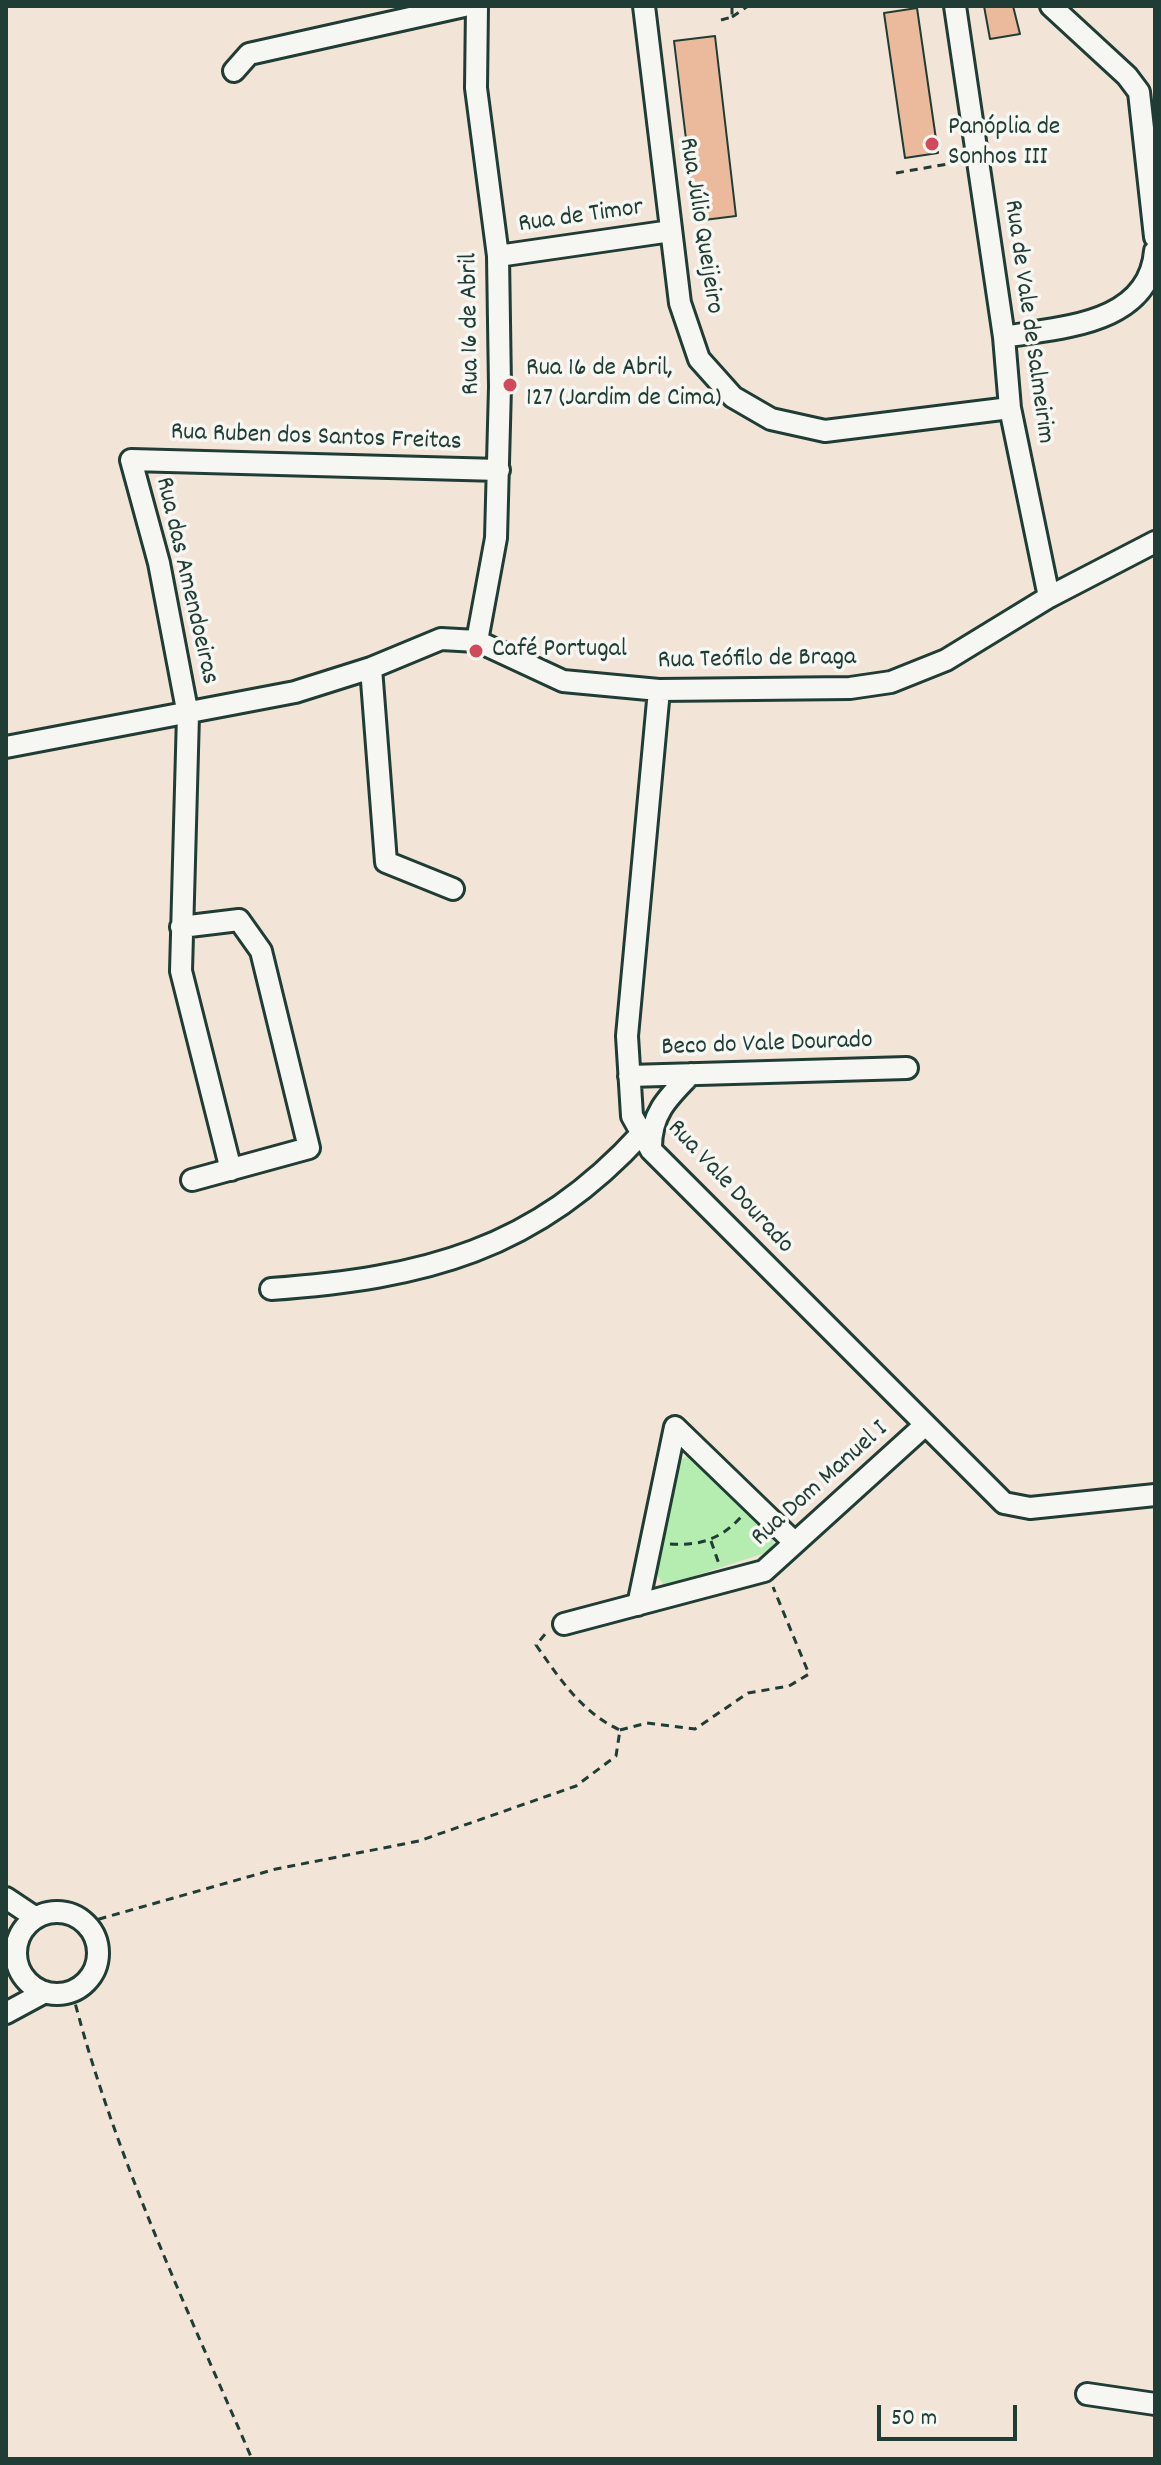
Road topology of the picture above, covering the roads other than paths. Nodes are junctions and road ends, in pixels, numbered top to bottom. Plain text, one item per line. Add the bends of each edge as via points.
1 (464, 6) edge
2 (477, 6) edge
3 (644, 6) edge
4 (955, 6) edge
5 (1051, 6) edge
6 (234, 71) dead end
7 (1147, 96) edge
8 (671, 231) junction
9 (1155, 237) edge
10 (1155, 251) edge
11 (498, 256) junction
12 (1004, 337) junction
13 (1010, 408) junction
14 (131, 460) joint
15 (499, 470) junction
16 (1155, 542) edge
17 (1049, 597) junction
18 (477, 641) junction
19 (371, 668) junction
20 (659, 690) junction
21 (188, 715) junction
22 (6, 747) edge
23 (453, 889) dead end
24 (181, 927) junction
25 (907, 1068) dead end
26 (691, 1074) junction
27 (629, 1076) junction
28 (646, 1142) junction
29 (231, 1170) junction
30 (192, 1180) dead end
31 (271, 1289) dead end
32 (924, 1426) junction
33 (1155, 1495) edge
34 (795, 1543) junction
35 (638, 1605) junction
36 (564, 1624) road end
37 (6, 1898) edge
38 (36, 1918) junction
39 (12, 1935) edge
40 (20, 1971) junction
41 (45, 1992) junction
42 (6, 2011) edge
43 (1087, 2394) dead end
44 (1155, 2404) edge

1 - 6 street via 249,54
2 - 11 street, Rua 16 de Abril via 476,88
3 - 8 street, Rua Júlio Queijeiro
4 - 12 street, Rua de Vale de Salmeirim
5 - 7 street
7 - 9 street
8 - 11 street, Rua de Timor
8 - 13 street, Rua Júlio Queijeiro via 680,303 699,359 733,397 771,419 825,431
10 - 12 street via 1144,285 1116,312
11 - 15 street, Rua 16 de Abril
12 - 13 street, Rua de Vale de Salmeirim
13 - 17 street, Rua de Vale de Salmeirim
14 - 15 street, Rua Ruben dos Santos Freitas
14 - 21 street, Rua das Amendoeiras via 159,563
15 - 18 street, Rua 16 de Abril via 496,538
16 - 17 street, Rua Teófilo de Braga
17 - 20 street, Rua Teófilo de Braga via 946,660 891,682 850,688
18 - 19 street via 441,639
18 - 20 street, Rua Teófilo de Braga via 563,681
19 - 21 street via 295,692
19 - 23 street via 386,862
20 - 27 street, Rua Vale Dourado via 627,1036
21 - 22 street
21 - 24 street, Rua das Amendoeiras
24 - 29 street, Rua das Amendoeiras via 181,971
24 - 29 street via 239,920 251,933 261,951 309,1148
25 - 26 street, Beco do Vale Dourado
26 - 27 street, Beco do Vale Dourado
26 - 28 street via 660,1106
27 - 28 street, Rua Vale Dourado via 632,1116
28 - 31 street via 504,1241 430,1266 350,1283
28 - 32 street, Rua Vale Dourado
29 - 30 street
32 - 33 street, Rua Vale Dourado via 1004,1503 1030,1508
32 - 34 street, Rua Dom Manuel I
34 - 35 street, Rua Dom Manuel I via 768,1568
34 - 35 street via 675,1427
35 - 36 street, Rua Dom Manuel I
37 - 38 street
38 - 39 street
38 - 41 street via 71,1914 96,1940 96,1964 83,1985
39 - 40 street
40 - 41 street
40 - 42 street
41 - 42 street
43 - 44 street

